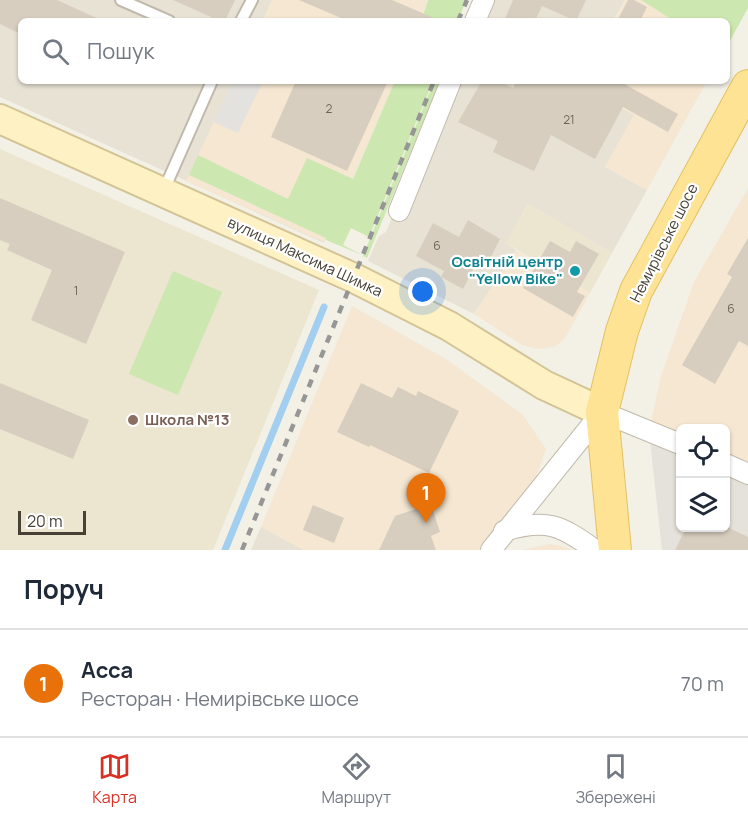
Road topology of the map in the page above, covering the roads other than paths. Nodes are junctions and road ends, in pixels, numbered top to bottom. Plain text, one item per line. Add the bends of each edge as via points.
1 (121, 0) edge
2 (252, 0) edge
3 (484, 0) edge
4 (163, 18) edge
5 (243, 18) edge
6 (476, 18) edge
7 (211, 84) edge
8 (450, 84) edge
9 (748, 86) edge
10 (0, 119) edge
11 (163, 192) junction
12 (399, 211) dead end
13 (602, 412) junction
14 (676, 442) edge
15 (730, 466) edge
16 (748, 474) edge
17 (504, 531) junction
18 (491, 550) edge
19 (595, 550) edge
20 (615, 550) edge

1 - 4 lane
2 - 5 lane
3 - 6 street
7 - 11 lane
8 - 12 street
9 - 13 main road, Немирівське шосе via 636,291
10 - 11 main road, вулиця Максима Шимка
11 - 13 main road, вулиця Максима Шимка via 354,278 449,326 544,385
13 - 14 street
13 - 17 street, Немирівське шосе
13 - 20 main road
15 - 16 street
17 - 18 street, Немирівське шосе
17 - 19 street via 550,525 567,530

